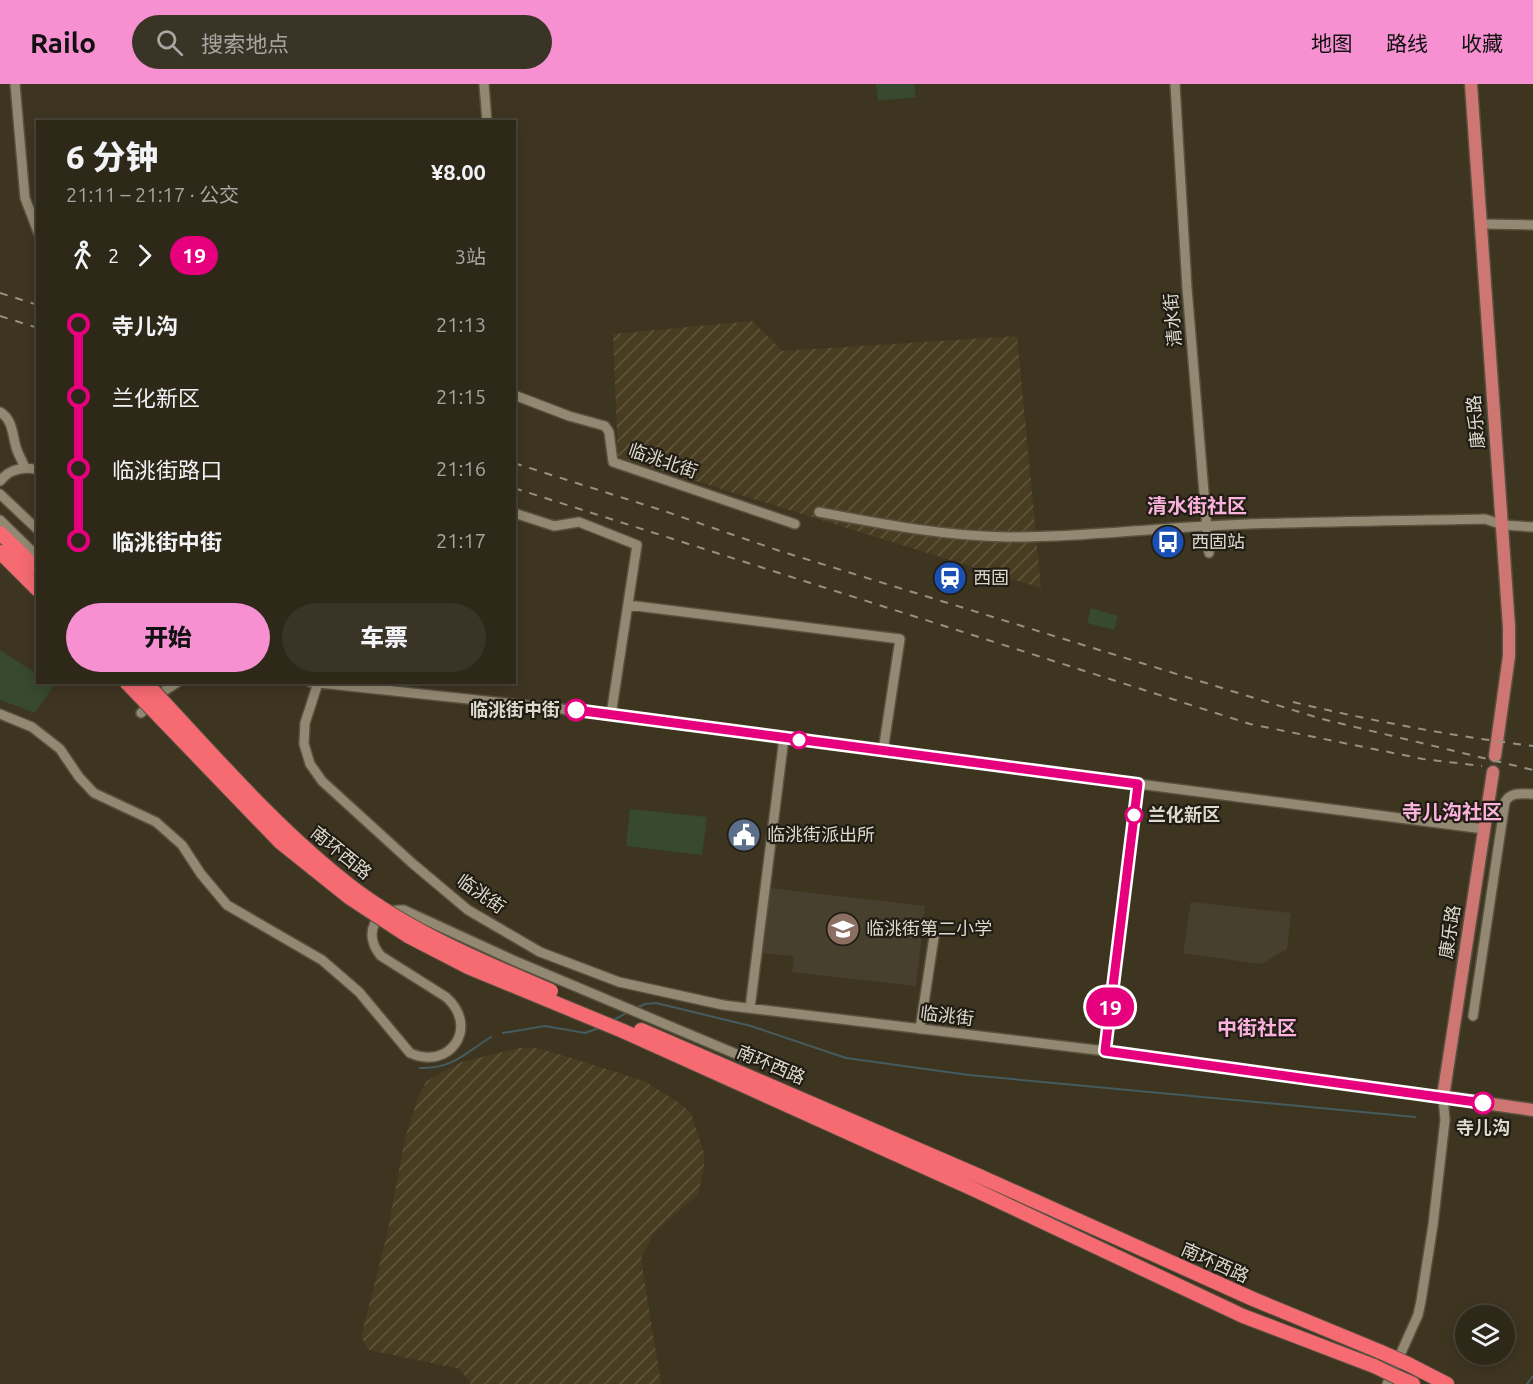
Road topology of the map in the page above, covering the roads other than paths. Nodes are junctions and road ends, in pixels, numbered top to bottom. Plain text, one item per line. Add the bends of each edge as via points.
1 (15, 84) edge
2 (484, 84) edge
3 (1175, 84) edge
4 (1471, 84) edge
5 (488, 120) edge
6 (1480, 224) junction
7 (1533, 225) edge
8 (36, 227) edge
9 (516, 396) edge
10 (0, 412) edge
11 (25, 468) junction
12 (36, 470) edge
13 (0, 480) edge
14 (0, 494) edge
15 (819, 512) dead end
16 (516, 514) edge
17 (0, 520) edge
18 (795, 524) dead end
19 (1503, 525) junction
20 (1208, 526) junction
21 (1533, 527) edge
22 (36, 528) edge
23 (0, 533) edge
24 (0, 552) edge
25 (1209, 553) dead end
26 (36, 555) edge
27 (36, 568) edge
28 (36, 588) edge
29 (628, 605) junction
30 (128, 684) edge
31 (147, 684) edge
32 (158, 684) edge
33 (175, 684) edge
34 (318, 684) edge
35 (327, 684) edge
36 (164, 691) junction
37 (141, 713) dead end
38 (0, 714) edge
39 (611, 715) junction
40 (784, 738) junction
41 (883, 751) junction
42 (1495, 756) dead end
43 (1493, 772) dead end
44 (1138, 784) junction
45 (1533, 795) edge
46 (1484, 829) junction
47 (934, 937) dead end
48 (750, 1008) junction
49 (1473, 1016) dead end
50 (627, 1028) junction
51 (920, 1029) junction
52 (1105, 1051) junction
53 (748, 1059) dead end
54 (1443, 1097) junction
55 (1533, 1110) edge
56 (974, 1181) junction
57 (1392, 1380) edge
58 (1413, 1384) edge
59 (1448, 1384) edge

1 - 8 street via 25,198
2 - 5 street
3 - 20 street, 清水街 via 1187,288
4 - 6 main road, 康乐路
6 - 7 street
6 - 19 main road, 康乐路
9 - 18 street, 临洮北街 via 568,417 604,426 609,432 613,462
10 - 11 street via 12,428
11 - 12 street
11 - 13 street via 11,471
14 - 22 street
15 - 20 street via 912,530 1009,537
16 - 29 street via 554,526 579,522 637,545
17 - 26 street
19 - 20 street via 1485,519
19 - 21 street
19 - 42 main road, 康乐路 via 1509,648
20 - 25 street, 清水街
23 - 27 highway
24 - 28 highway
29 - 39 street
29 - 41 street via 900,639
30 - 50 highway, 南环西路, bridge via 280,842 350,898 408,936 468,967
31 - 50 highway, 南环西路, bridge via 289,833 354,888 412,927
32 - 36 street
33 - 36 street
34 - 48 street, 临洮街 via 305,723 304,744 310,764 331,789 468,910 540,952 619,982
35 - 39 street
36 - 37 street
38 - 53 street via 32,727 60,749 94,793 156,822 182,845 227,905 322,960 359,992 410,1053 430,1058 449,1051 456,1043 461,1023 459,1012 446,997 376,949 372,941 374,924 395,909
39 - 40 street
40 - 41 street
40 - 48 street
41 - 44 street
43 - 46 main road, 康乐路
44 - 46 street
44 - 52 street
45 - 49 street via 1514,794 1505,802
46 - 54 main road, 康乐路
47 - 51 street
48 - 51 street, 临洮街
50 - 56 highway, 南环西路
51 - 52 street, 临洮街
52 - 54 street, 临洮街
54 - 55 main road
54 - 57 street via 1445,1120 1425,1281 1418,1315
56 - 57 highway, 南环西路, bridge via 1243,1316 1374,1366
56 - 59 highway, 南环西路, bridge via 1381,1352
57 - 58 highway, 南环西路

